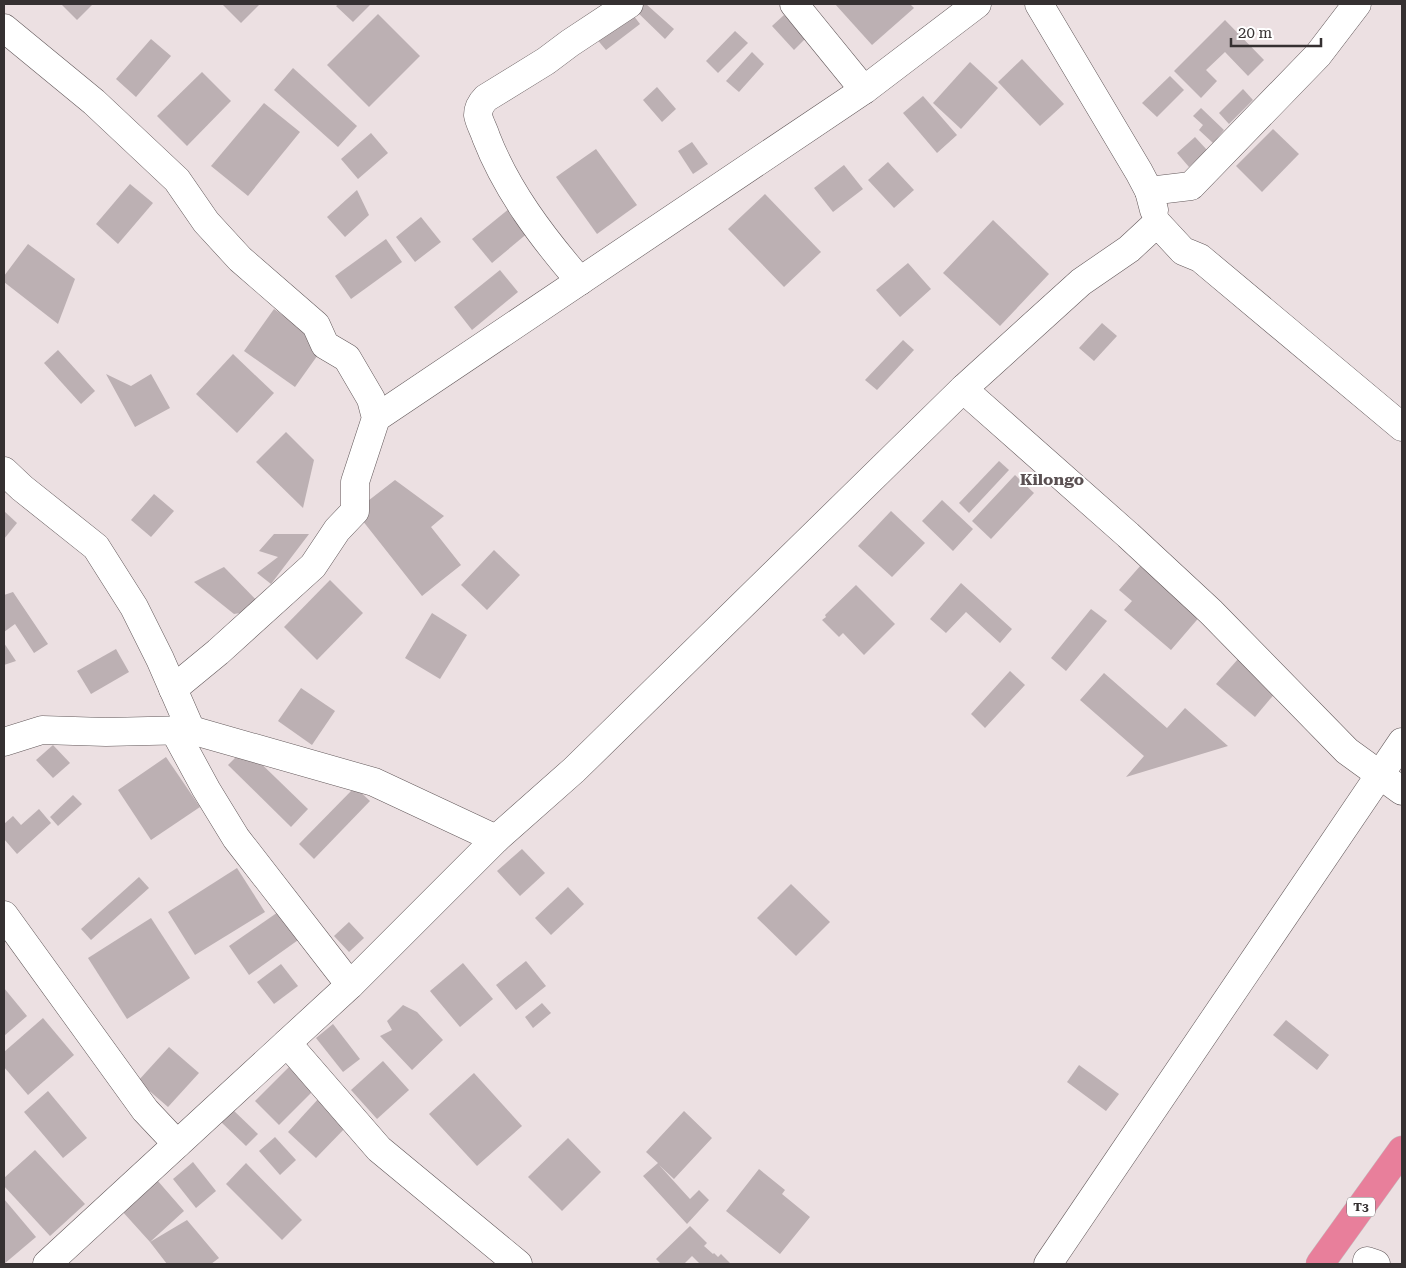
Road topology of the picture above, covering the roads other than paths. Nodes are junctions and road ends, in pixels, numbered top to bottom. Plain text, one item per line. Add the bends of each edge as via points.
1 (629, 4) edge
2 (794, 4) edge
3 (978, 4) edge
4 (1039, 4) edge
5 (1356, 4) edge
6 (4, 28) edge
7 (864, 90) junction
8 (1150, 191) junction
9 (1157, 223) junction
10 (580, 281) junction
11 (963, 389) junction
12 (376, 418) junction
13 (1402, 427) edge
14 (4, 470) edge
15 (173, 689) junction
16 (182, 730) junction
17 (4, 742) edge
18 (1402, 742) edge
19 (1380, 775) junction
20 (1402, 791) edge
21 (496, 839) junction
22 (4, 915) edge
23 (350, 985) junction
24 (287, 1043) junction
25 (177, 1144) junction
26 (1402, 1150) edge
27 (47, 1264) edge
28 (518, 1264) edge
29 (1048, 1264) edge
30 (1320, 1264) edge

1 - 10 street via 486,98 478,115 509,186 530,220
2 - 7 street
3 - 7 street
4 - 8 street
5 - 8 street via 1318,55 1191,186
6 - 12 street via 94,102 177,180 206,222 240,259 316,324 325,345 346,358 370,399
7 - 10 street
8 - 9 street
9 - 11 street via 1129,248 1081,282
9 - 13 street via 1183,251 1200,258
10 - 12 street
11 - 19 street via 1128,535 1347,751
11 - 21 street via 574,770
12 - 15 street via 355,482 355,511 337,530 313,566
14 - 15 street via 96,547 134,608
15 - 16 street
16 - 17 street via 42,730
16 - 21 street via 374,782
16 - 23 street via 206,789 236,838
18 - 19 street
19 - 20 street
19 - 29 street
21 - 23 street
22 - 25 street via 145,1110
23 - 24 street
24 - 25 street
24 - 28 street via 379,1149
25 - 27 street
26 - 30 highway, T3

